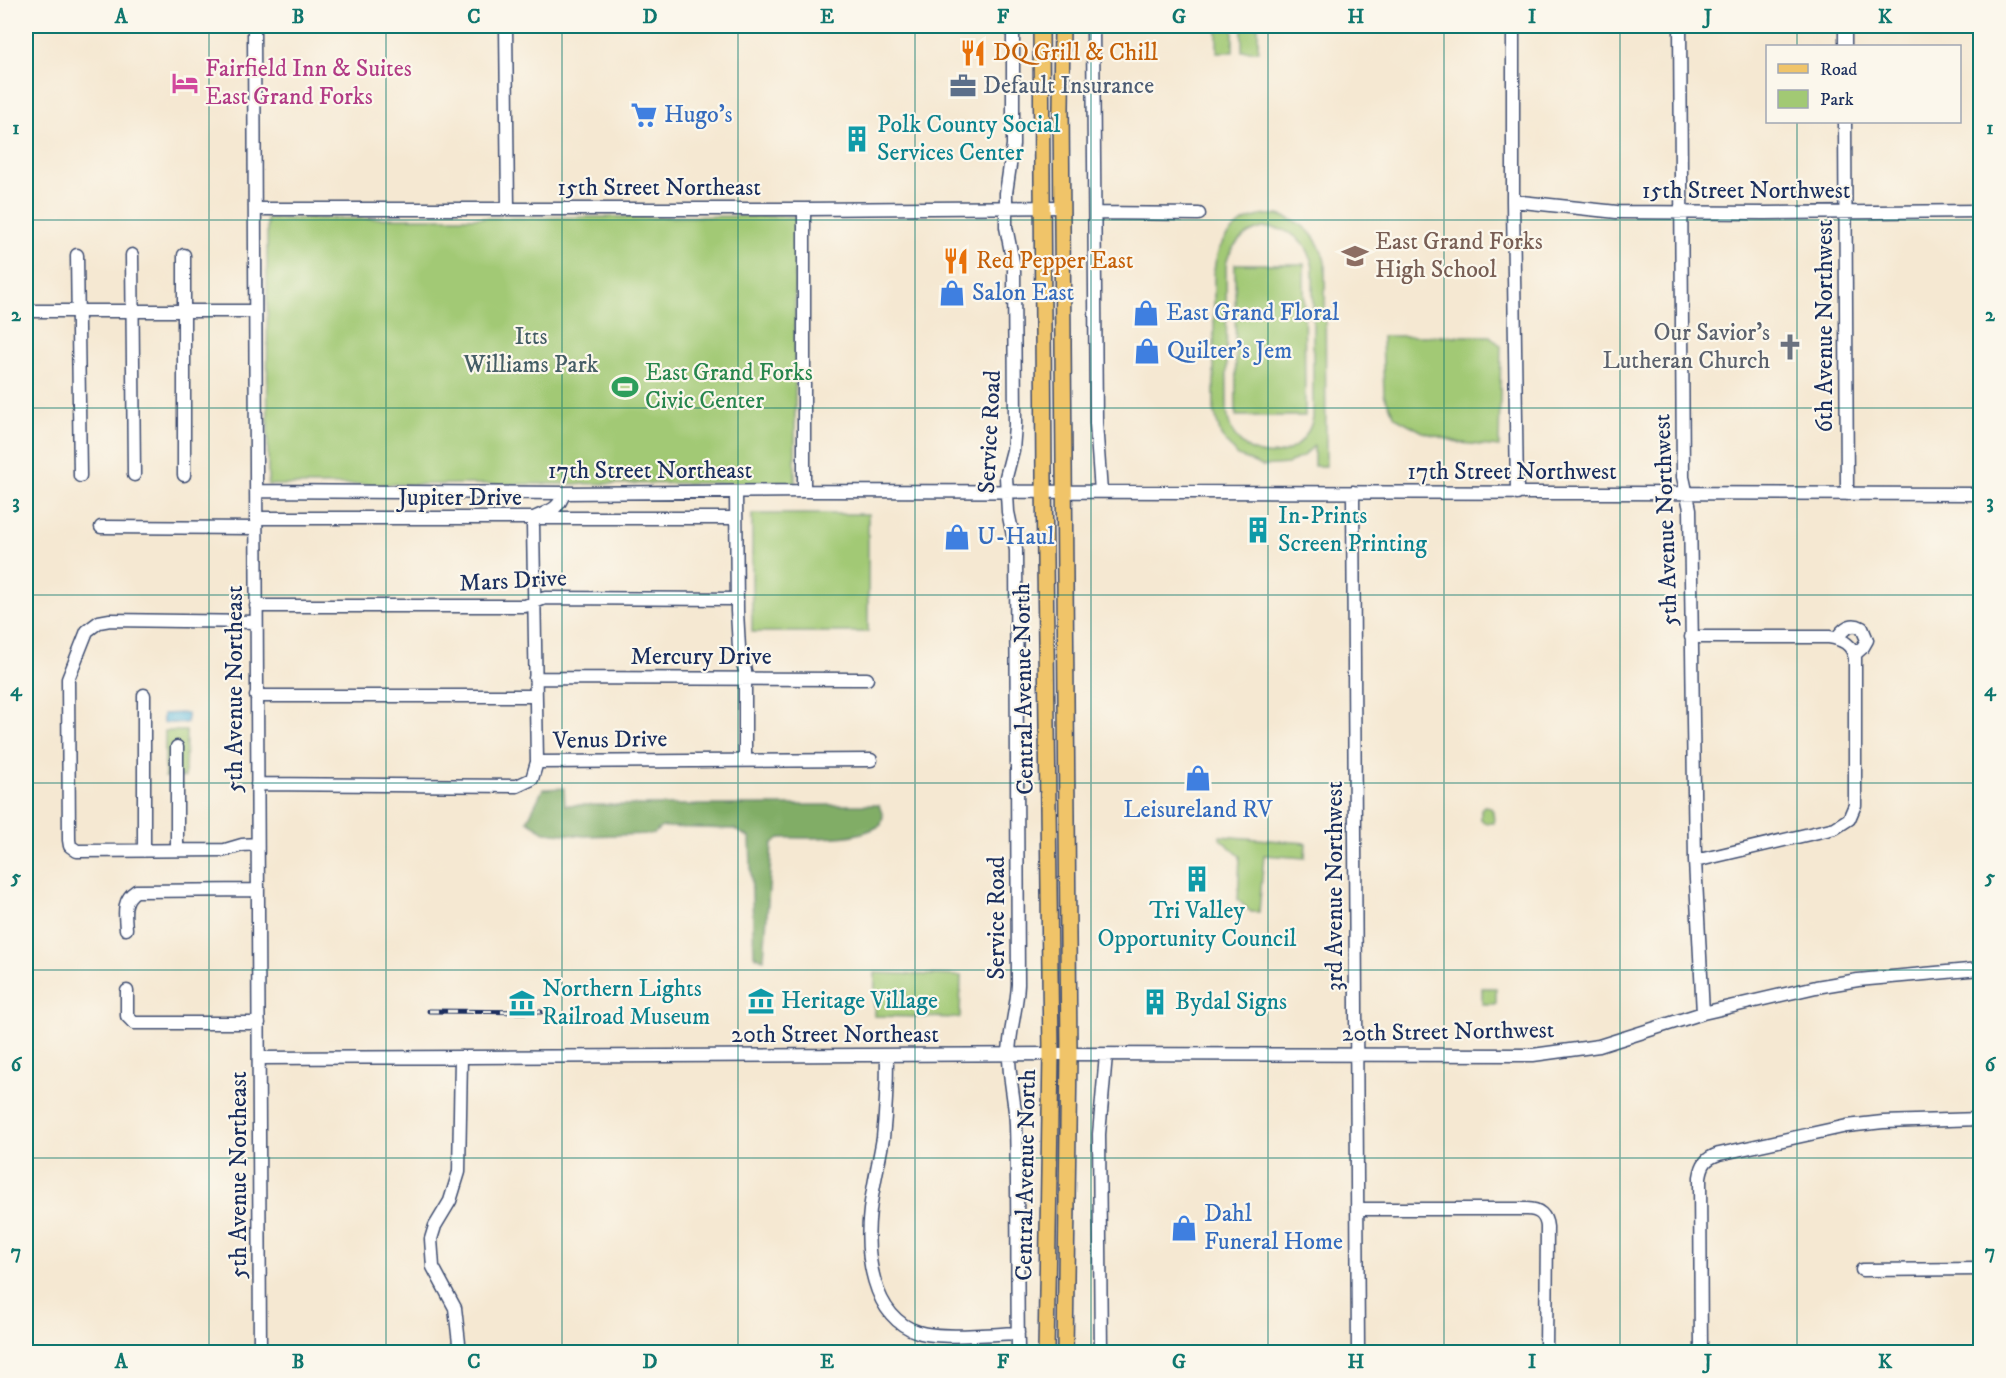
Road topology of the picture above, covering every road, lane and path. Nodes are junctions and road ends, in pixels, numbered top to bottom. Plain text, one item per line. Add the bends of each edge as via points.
1 (254, 26) edge
2 (506, 26) edge
3 (1013, 26) edge
4 (1041, 26) edge
5 (1062, 26) edge
6 (1093, 26) edge
7 (1513, 26) edge
8 (1680, 26) edge
9 (1845, 26) edge
10 (1845, 45) edge
11 (1845, 123) edge
12 (1513, 201) junction
13 (1006, 207) junction
14 (1041, 207) junction
15 (1062, 207) junction
16 (508, 208) junction
17 (255, 209) junction
18 (804, 209) junction
19 (1980, 211) edge
20 (1846, 212) junction
21 (1095, 213) junction
22 (1682, 213) junction
23 (1198, 214) dead end
24 (77, 255) dead end
25 (132, 255) dead end
26 (184, 255) dead end
27 (30, 311) dead end
28 (255, 311) junction
29 (78, 312) junction
30 (132, 312) junction
31 (184, 312) junction
32 (134, 475) dead end
33 (184, 475) dead end
34 (80, 476) dead end
35 (256, 491) junction
36 (804, 491) junction
37 (736, 492) junction
38 (1007, 492) junction
39 (1044, 492) junction
40 (1065, 492) junction
41 (1101, 492) junction
42 (1353, 492) junction
43 (564, 493) junction
44 (1517, 494) junction
45 (1687, 494) junction
46 (1847, 494) junction
47 (1980, 494) edge
48 (736, 518) junction
49 (534, 519) junction
50 (256, 523) junction
51 (101, 527) dead end
52 (737, 599) junction
53 (535, 602) junction
54 (256, 606) junction
55 (256, 622) junction
56 (1691, 637) junction
57 (1837, 638) junction
58 (1854, 655) junction
59 (535, 678) junction
60 (745, 678) junction
61 (867, 679) dead end
62 (144, 695) dead end
63 (256, 696) junction
64 (534, 696) junction
65 (177, 747) dead end
66 (745, 760) junction
67 (871, 760) dead end
68 (537, 762) junction
69 (257, 784) junction
70 (257, 844) junction
71 (177, 850) junction
72 (144, 851) junction
73 (1695, 861) junction
74 (258, 890) junction
75 (126, 929) dead end
76 (1980, 969) edge
77 (127, 991) dead end
78 (1703, 1013) junction
79 (259, 1023) junction
80 (1051, 1054) junction
81 (1069, 1054) junction
82 (1106, 1055) junction
83 (1357, 1055) junction
84 (887, 1056) junction
85 (1009, 1056) junction
86 (461, 1057) junction
87 (260, 1058) junction
88 (1980, 1119) edge
89 (1357, 1209) junction
90 (1980, 1269) edge
91 (1862, 1270) dead end
92 (1018, 1333) junction
93 (260, 1353) edge
94 (460, 1353) edge
95 (1018, 1353) edge
96 (1046, 1353) edge
97 (1065, 1353) edge
98 (1101, 1353) edge
99 (1358, 1353) edge
100 (1546, 1353) edge
101 (1701, 1353) edge

1 - 17 street, 5th Avenue Northeast
2 - 16 street
3 - 13 street, Service Road via 1013,145
4 - 14 main road, Central Avenue North
5 - 15 main road, Central Avenue North
6 - 21 street
7 - 12 street
8 - 22 street, 5th Avenue Northwest
9 - 10 street
11 - 20 street, 6th Avenue Northwest
12 - 22 street, 15th Street Northwest via 1599,211
12 - 44 street
13 - 14 street, 15th Street Northeast
13 - 18 street, 15th Street Northeast
13 - 38 street, Service Road via 1014,267 1015,414 1013,450 1006,471
14 - 15 street, 15th Street Northeast
14 - 39 main road, Central Avenue North
15 - 40 main road, Central Avenue North
16 - 17 street, 15th Street Northeast
16 - 18 street, 15th Street Northeast
17 - 28 street, 5th Avenue Northeast
18 - 36 street
19 - 20 street, 15th Street Northwest
20 - 22 street, 15th Street Northwest
20 - 46 street, 6th Avenue Northwest
21 - 23 street
21 - 41 street via 1096,423
22 - 45 street, 5th Avenue Northwest via 1683,477
24 - 29 street
25 - 30 street
26 - 31 street
27 - 29 street
28 - 31 street
28 - 35 street, 5th Avenue Northeast
29 - 30 street
29 - 34 street
30 - 31 street
30 - 32 street
31 - 33 street
35 - 43 street, 17th Street Northeast
35 - 50 street, 5th Avenue Northeast
36 - 37 street, 17th Street Northeast
36 - 38 street, 17th Street Northeast
37 - 43 street, 17th Street Northeast
37 - 48 street
38 - 39 street, 17th Street Northeast
38 - 85 street, Service Road via 1016,550 1018,984
39 - 40 street, 17th Street Northwest
39 - 80 main road, Central Avenue North
40 - 41 street, 17th Street Northwest
40 - 81 main road, Central Avenue North
41 - 42 street, 17th Street Northwest
42 - 44 street, 17th Street Northwest
42 - 83 street, 3rd Avenue Northwest
43 - 49 street via 555,510
44 - 45 street, 17th Street Northwest
45 - 46 street, 17th Street Northwest
45 - 56 street, 5th Avenue Northwest
46 - 47 street, 17th Street Northwest
48 - 49 street, Jupiter Drive
48 - 52 street
49 - 50 street, Jupiter Drive
49 - 53 street
50 - 51 street, Jupiter Drive
50 - 54 street, 5th Avenue Northeast
52 - 53 street, Mars Drive via 545,598
52 - 60 street
53 - 54 street, Mars Drive via 525,606
53 - 59 street
54 - 55 street, 5th Avenue Northeast
55 - 63 street, 5th Avenue Northeast
55 - 72 street via 110,620 87,631 68,679 70,846 77,851
56 - 57 street
56 - 73 street, 5th Avenue Northwest
57 - 58 street
57 - 58 street via 1850,626 1862,628 1867,640
58 - 73 street via 1855,805 1849,819 1835,828
59 - 60 street, Mercury Drive
59 - 64 street
60 - 61 street, Mercury Drive
60 - 66 street
62 - 72 street
63 - 64 street
63 - 69 street, 5th Avenue Northeast
64 - 68 street
65 - 71 street
66 - 67 street, Venus Drive
66 - 68 street, Venus Drive
68 - 69 street, Venus Drive via 532,779 517,786
69 - 70 street, 5th Avenue Northeast
70 - 71 street via 225,850
70 - 74 street, 5th Avenue Northeast
71 - 72 street
73 - 78 street, 5th Avenue Northwest
74 - 75 street via 136,891 126,903
74 - 79 street, 5th Avenue Northeast
76 - 78 street, 20th Street Northwest via 1847,982
77 - 79 street via 127,1016 134,1023
78 - 83 street, 20th Street Northwest via 1599,1046 1533,1055
79 - 87 street, 5th Avenue Northeast
80 - 81 street, 20th Street Northwest
80 - 85 street, 20th Street Northeast
80 - 96 main road, Central Avenue North
81 - 82 street, 20th Street Northwest
81 - 97 main road, Central Avenue North
82 - 83 street, 20th Street Northwest
82 - 98 street via 1099,1134
83 - 89 street, 3rd Avenue Northwest
84 - 85 street, 20th Street Northeast
84 - 86 street, 20th Street Northeast
84 - 92 street via 885,1115 869,1232 880,1300 896,1320 919,1332
85 - 92 street, Service Road via 1016,1124
86 - 87 street, 20th Street Northeast
86 - 94 street via 459,1172 431,1239 433,1266 455,1308
87 - 93 street, 5th Avenue Northeast
88 - 101 street via 1847,1126 1719,1154 1704,1162 1700,1184
89 - 99 street, 3rd Avenue Northwest
89 - 100 street via 1539,1212 1546,1223
90 - 91 street
92 - 95 street, Service Road

